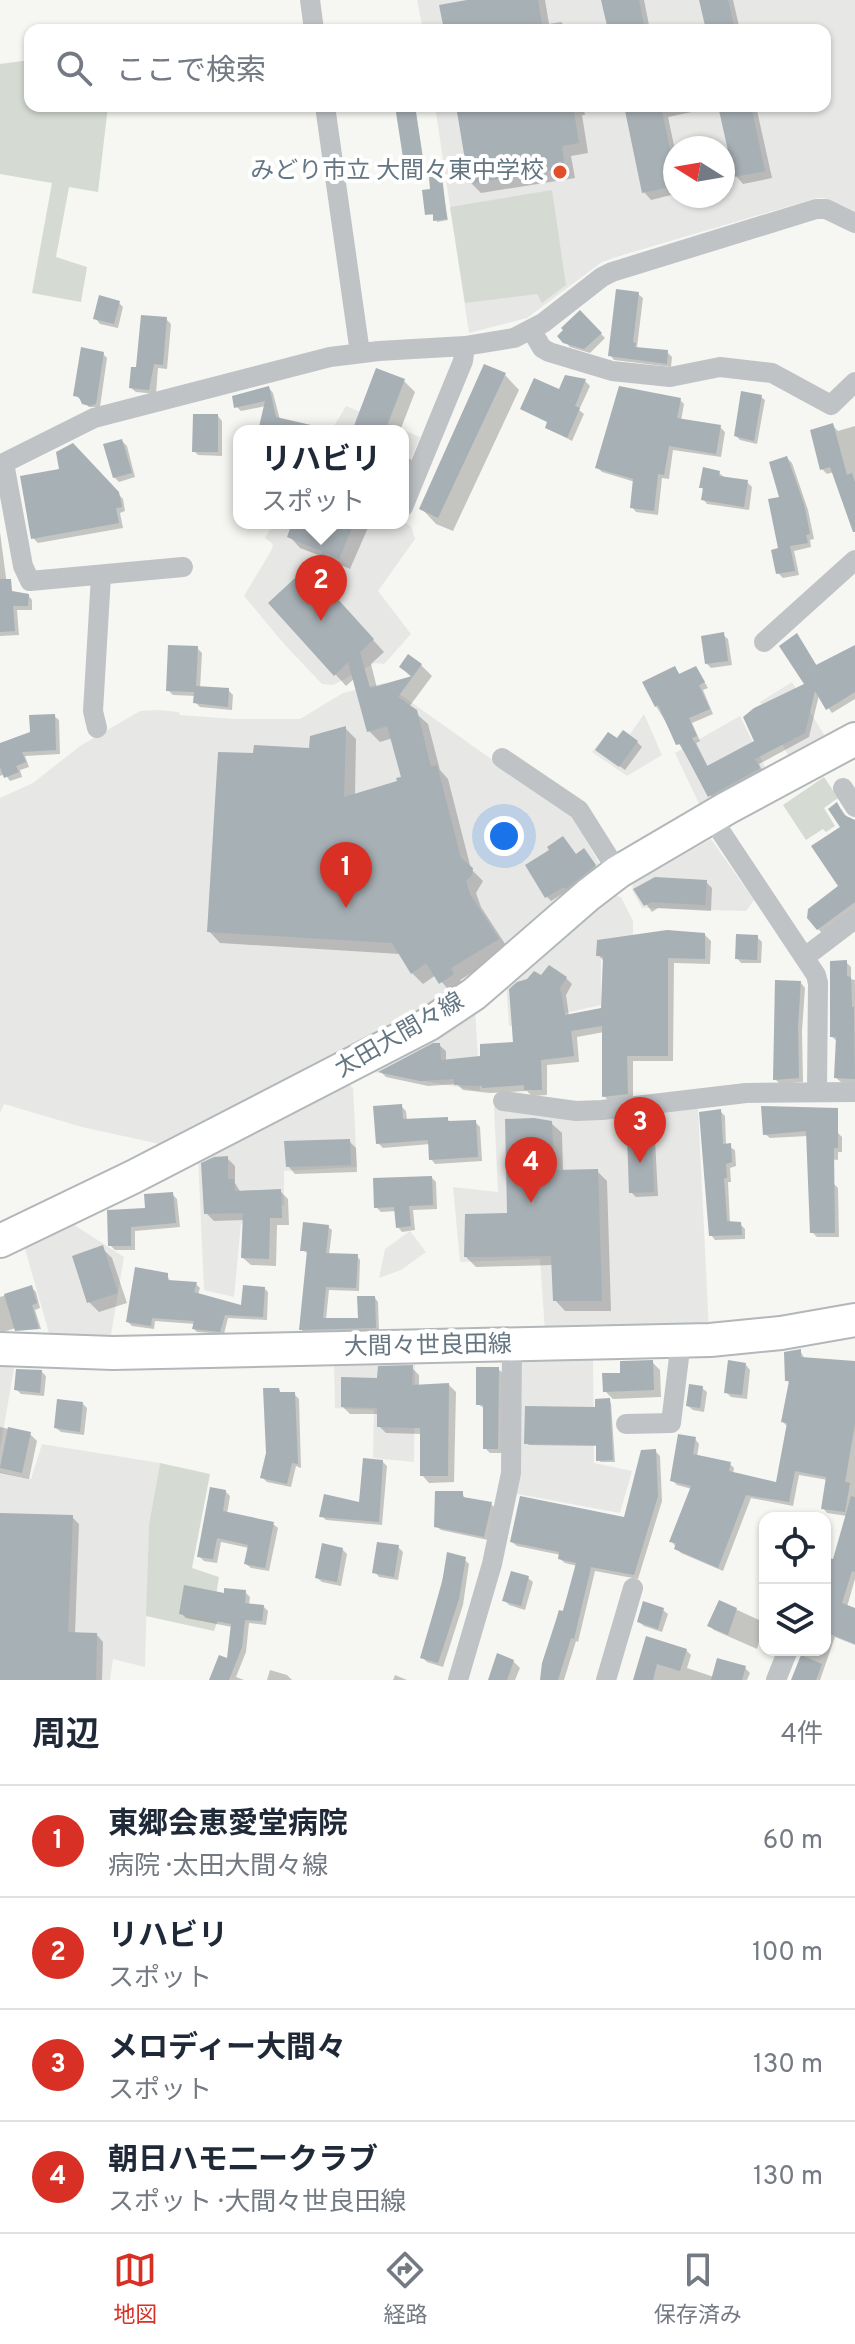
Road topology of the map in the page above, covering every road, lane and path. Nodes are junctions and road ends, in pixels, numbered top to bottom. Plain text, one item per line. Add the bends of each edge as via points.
1 (310, 0) edge
2 (313, 24) edge
3 (326, 112) edge
4 (855, 223) edge
5 (532, 331) junction
6 (465, 346) junction
7 (360, 353) junction
8 (855, 382) edge
9 (2, 464) edge
10 (409, 492) edge
11 (855, 560) edge
12 (183, 567) dead end
13 (101, 576) junction
14 (764, 642) dead end
15 (97, 728) dead end
16 (855, 739) edge
17 (502, 758) dead end
18 (843, 788) dead end
19 (855, 807) edge
20 (711, 817) junction
21 (618, 872) junction
22 (855, 919) edge
23 (805, 957) junction
24 (817, 1091) junction
25 (855, 1092) edge
26 (503, 1101) dead end
27 (0, 1241) edge
28 (855, 1320) edge
29 (681, 1341) junction
30 (512, 1345) junction
31 (0, 1349) edge
32 (626, 1424) dead end
33 (633, 1588) dead end
34 (786, 1656) edge
35 (460, 1680) edge
36 (606, 1680) edge
37 (776, 1680) edge

1 - 2 street
3 - 7 street
4 - 5 street via 820,208 612,272
5 - 6 street
5 - 8 street via 549,352 612,371 676,377 727,367 772,373 831,405
6 - 7 street
6 - 10 street
7 - 9 street via 94,418
9 - 13 street via 30,581
11 - 14 street
12 - 13 street
13 - 15 street via 93,711
16 - 20 main road, 太田大間々線
17 - 21 street via 579,810
18 - 19 street
20 - 21 main road, 太田大間々線
20 - 23 street
21 - 27 main road, 太田大間々線 via 474,994 429,1024
22 - 23 street
23 - 24 street via 818,983
24 - 25 street
24 - 26 street via 576,1111
28 - 29 main road, 大間々世良田線 via 781,1333
29 - 30 main road, 大間々世良田線
29 - 32 street via 671,1423
30 - 31 main road, 大間々世良田線 via 143,1352
30 - 35 street via 511,1473
33 - 36 street
34 - 37 street

